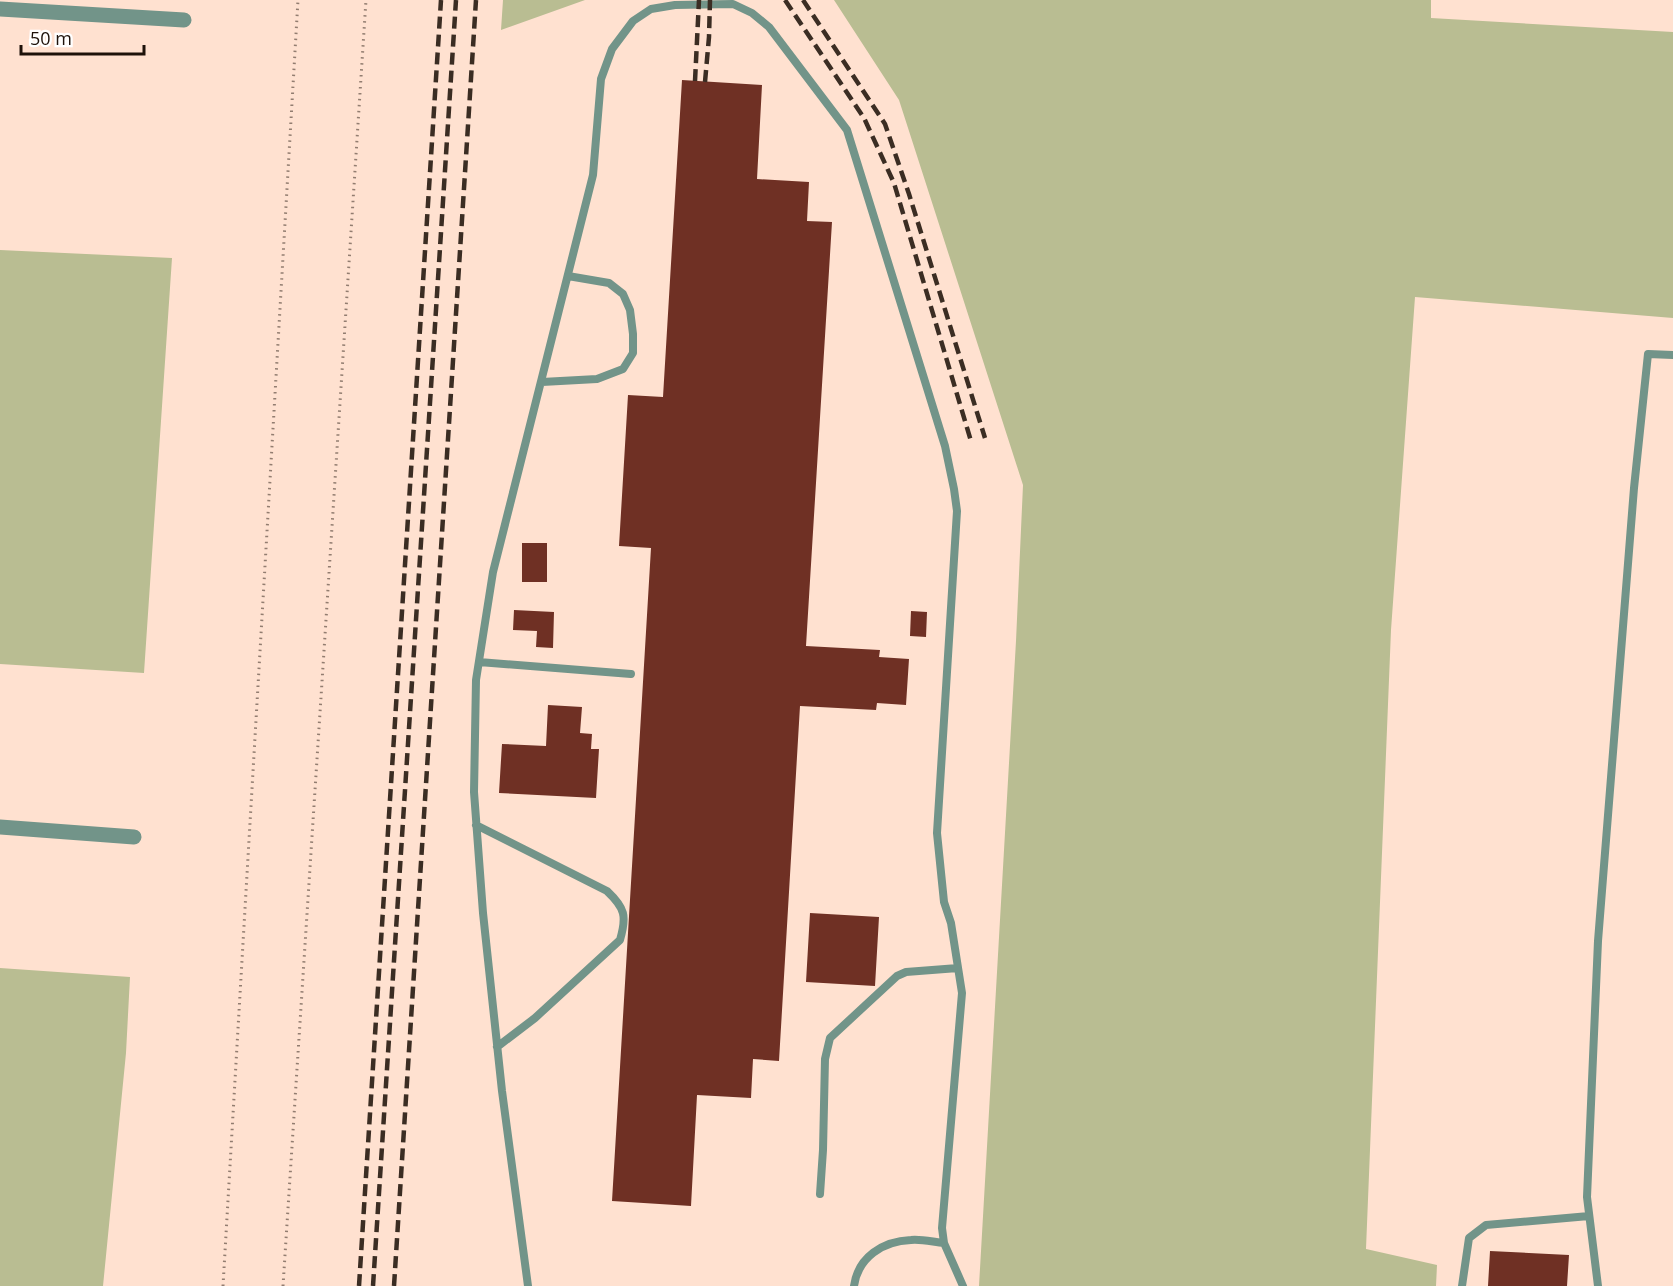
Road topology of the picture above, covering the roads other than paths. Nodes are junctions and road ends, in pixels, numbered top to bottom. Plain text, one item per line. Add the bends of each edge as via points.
1 (0, 9) edge
2 (184, 20) dead end
3 (568, 276) junction
4 (1673, 355) edge
5 (542, 382) junction
6 (479, 662) junction
7 (631, 674) dead end
8 (476, 825) junction
9 (0, 827) edge
10 (134, 837) dead end
11 (958, 968) junction
12 (497, 1047) junction
13 (820, 1194) dead end
14 (1589, 1216) junction
15 (944, 1243) junction
16 (528, 1286) edge
17 (854, 1286) edge
18 (963, 1286) edge
19 (1462, 1286) edge
20 (1598, 1286) edge

1 - 2 street
3 - 5 lane
3 - 5 lane via 609,283 623,294 630,310 633,353 623,369 597,379
3 - 11 lane via 593,175 601,79 612,49 633,21 651,9 733,4 752,13 769,27 847,129 945,446 957,511 937,833 944,902
4 - 14 lane via 1648,354 1634,488 1598,941
5 - 6 lane via 493,572
6 - 7 lane
6 - 8 lane
8 - 12 lane
8 - 12 lane via 608,891 621,904 625,924 620,940 535,1018
9 - 10 street
11 - 13 lane via 897,976 830,1038 825,1059
11 - 15 lane via 962,993 945,1184
12 - 16 lane
14 - 19 lane via 1485,1225 1469,1238
14 - 20 lane
15 - 17 lane via 896,1242 869,1254
15 - 18 lane

